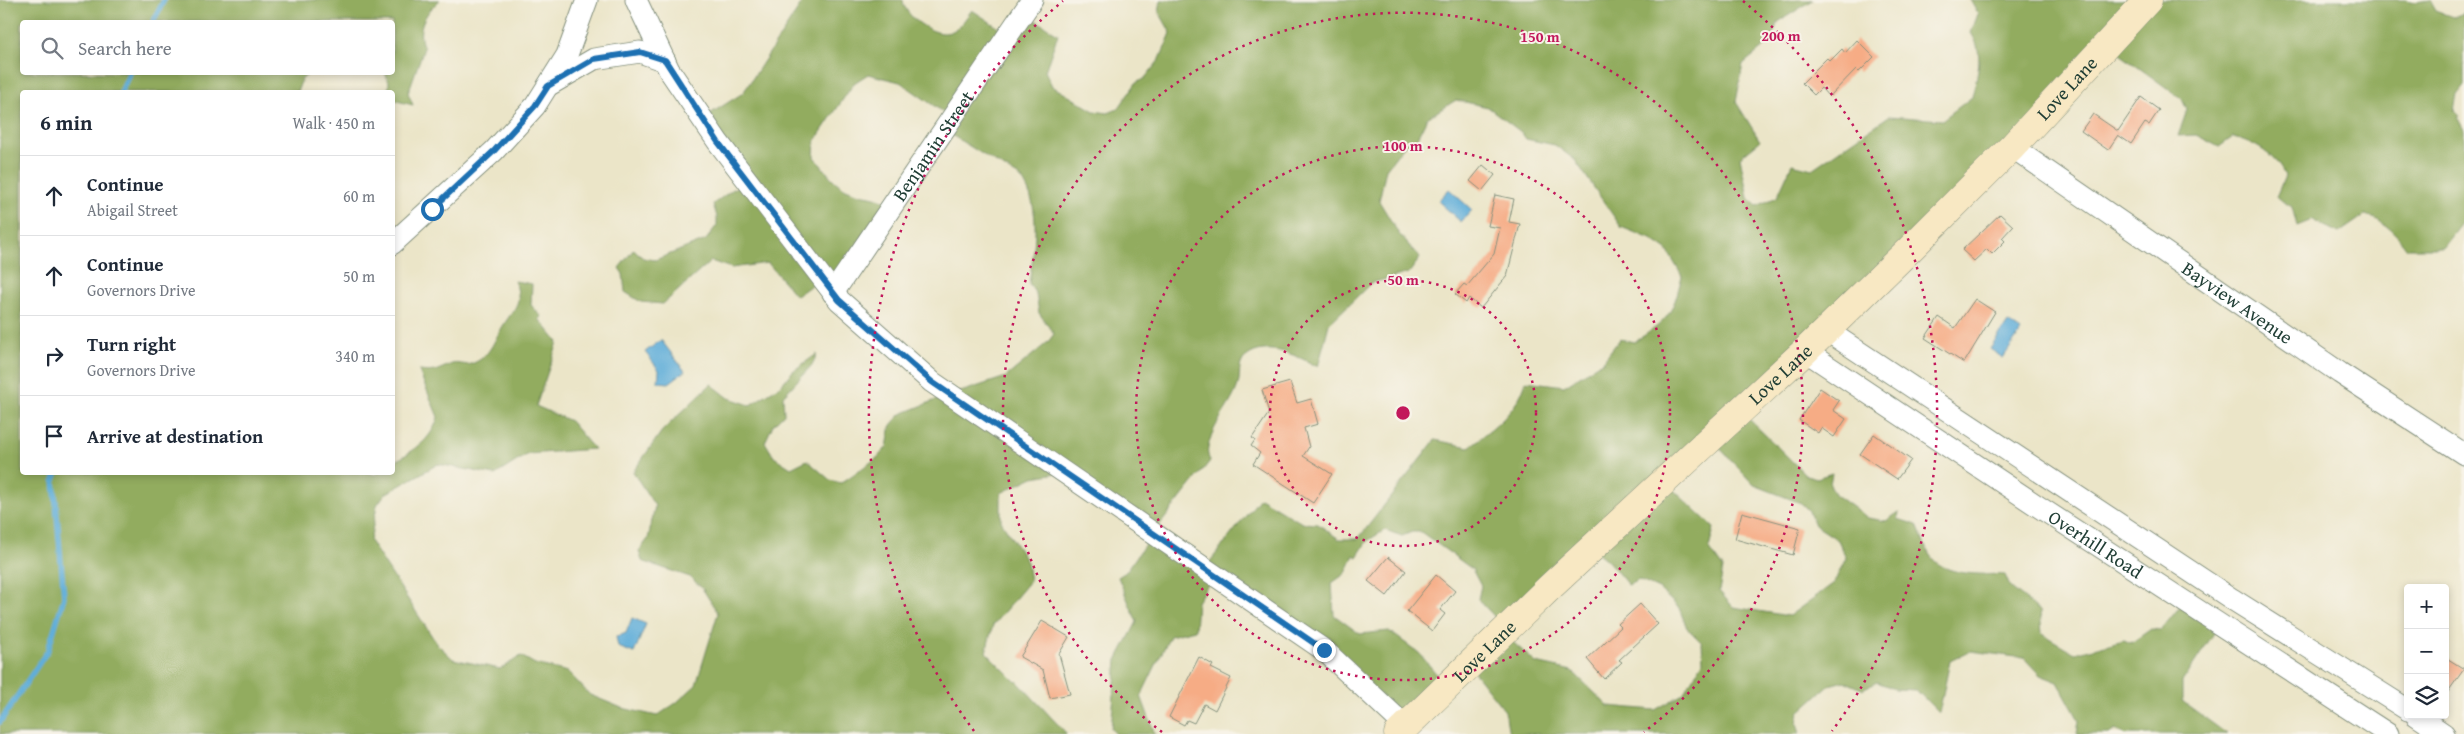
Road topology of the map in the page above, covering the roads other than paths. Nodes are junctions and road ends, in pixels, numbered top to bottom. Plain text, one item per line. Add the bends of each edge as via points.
1 (587, 0) edge
2 (636, 0) edge
3 (1032, 0) edge
4 (2148, 0) edge
5 (665, 60) junction
6 (548, 86) junction
7 (2012, 147) junction
8 (395, 241) edge
9 (833, 293) junction
10 (1826, 330) junction
11 (1805, 351) junction
12 (2464, 454) edge
13 (2404, 707) edge
14 (2422, 719) edge
15 (1402, 730) edge
16 (2388, 734) edge
17 (2444, 734) edge

1 - 6 street via 567,55
2 - 5 street
3 - 9 street, Benjamin Street
4 - 7 street, Love Lane
5 - 6 street via 640,52 594,59
5 - 9 street via 718,142
6 - 8 street via 535,106 494,151
7 - 10 street, Love Lane
7 - 12 street, Bayview Avenue via 2340,373
9 - 15 street via 932,382 1324,650
10 - 11 street, Love Lane
10 - 13 street, Overhill Road via 2207,583
11 - 15 street, Love Lane
11 - 16 street, Overhill Road
14 - 17 street

